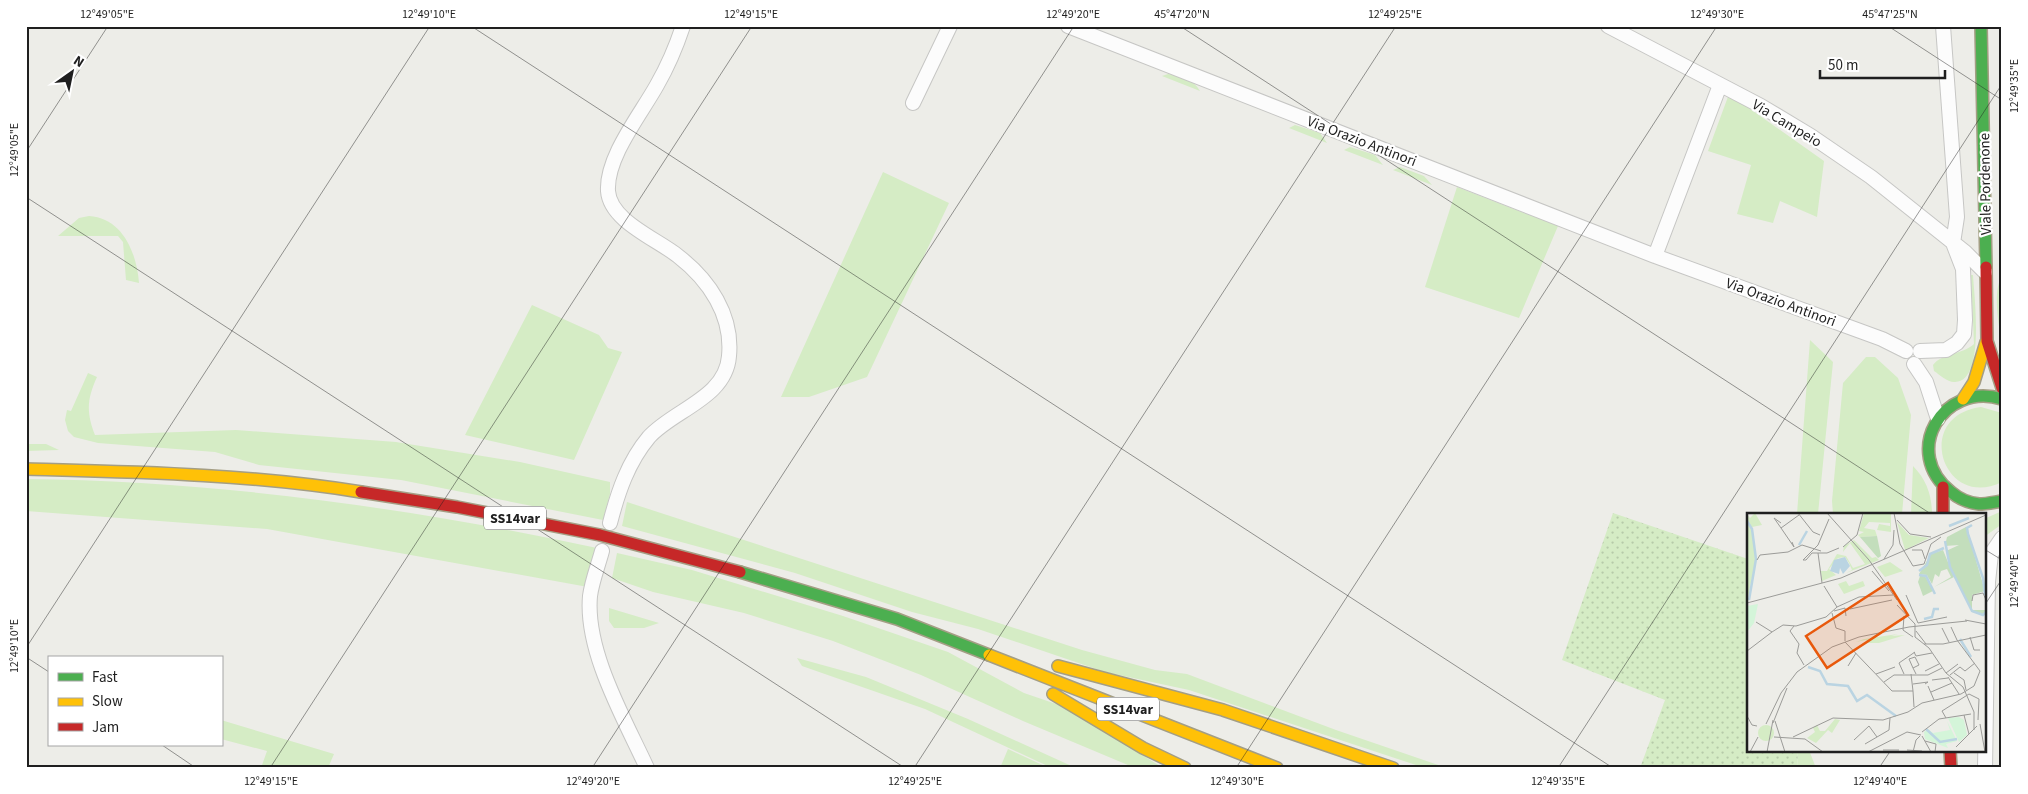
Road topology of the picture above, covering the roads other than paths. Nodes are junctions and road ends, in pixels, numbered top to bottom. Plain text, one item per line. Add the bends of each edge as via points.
1 (683, 26) edge
2 (950, 26) edge
3 (1068, 26) edge
4 (1608, 26) edge
5 (1943, 26) edge
6 (1981, 26) edge
7 (1720, 85) junction
8 (914, 103) dead end
9 (1954, 242) junction
10 (1986, 242) junction
11 (1965, 252) junction
12 (1656, 256) junction
13 (1985, 272) junction
14 (1986, 342) junction
15 (1906, 351) junction
16 (1920, 351) junction
17 (1914, 364) junction
18 (2002, 388) edge
19 (1962, 399) junction
20 (2002, 399) edge
21 (1938, 419) junction
22 (26, 468) edge
23 (1943, 487) junction
24 (2002, 501) edge
25 (1983, 504) junction
26 (1944, 513) edge
27 (1976, 513) edge
28 (610, 523) dead end
29 (2002, 538) edge
30 (602, 552) dead end
31 (988, 654) junction
32 (1023, 655) dead end
33 (1050, 663) dead end
34 (1021, 680) dead end
35 (1045, 691) dead end
36 (1986, 706) edge
37 (1985, 752) edge
38 (1272, 766) edge
39 (647, 768) edge
40 (1185, 768) edge
41 (1393, 768) edge
42 (1985, 768) edge

1 - 28 street via 672,58 624,141 612,168 608,191 614,209 678,255 712,289 725,321 729,358 724,374 711,390 650,437 623,480
2 - 8 street
3 - 12 street, Via Orazio Antinori
4 - 7 street, Via Campeio
5 - 9 street via 1957,217
6 - 10 main road, Viale Pordenone
7 - 9 street, Via Campeio via 1818,141 1871,177
7 - 12 street
9 - 11 street, Via Campeio
9 - 16 street via 1963,270 1964,334 1957,344 1946,350
10 - 11 street via 1974,253
10 - 13 main road, Viale Pordenone
11 - 13 street, Via Campeio
12 - 15 street, Via Orazio Antinori via 1882,339
13 - 14 main road, Viale Pordenone
14 - 18 main road, Viale Pordenone
14 - 19 main road, Viale Pordenone via 1977,376
15 - 16 street, Via Orazio Antinori via 1913,347
15 - 17 street via 1905,359
16 - 17 street via 1921,359
17 - 21 street via 1926,382
19 - 20 main road via 1980,396
19 - 21 main road, Viale Pordenone
21 - 23 main road, Viale Pordenone via 1931,432 1929,452 1933,472
22 - 31 main road, SS14var via 182,473 314,484 485,512 600,535 777,582 897,619
23 - 25 main road, Viale Pordenone via 1961,500
23 - 26 main road, Viale Pordenone
24 - 25 main road, Viale Pordenone
25 - 27 main road
29 - 36 street via 1991,554 1988,582
30 - 39 street via 590,595 592,635 603,670
31 - 32 main road
31 - 34 main road
31 - 38 main road, SS14var
33 - 41 main road via 1197,703
35 - 40 main road via 1069,702 1143,748
37 - 42 street

